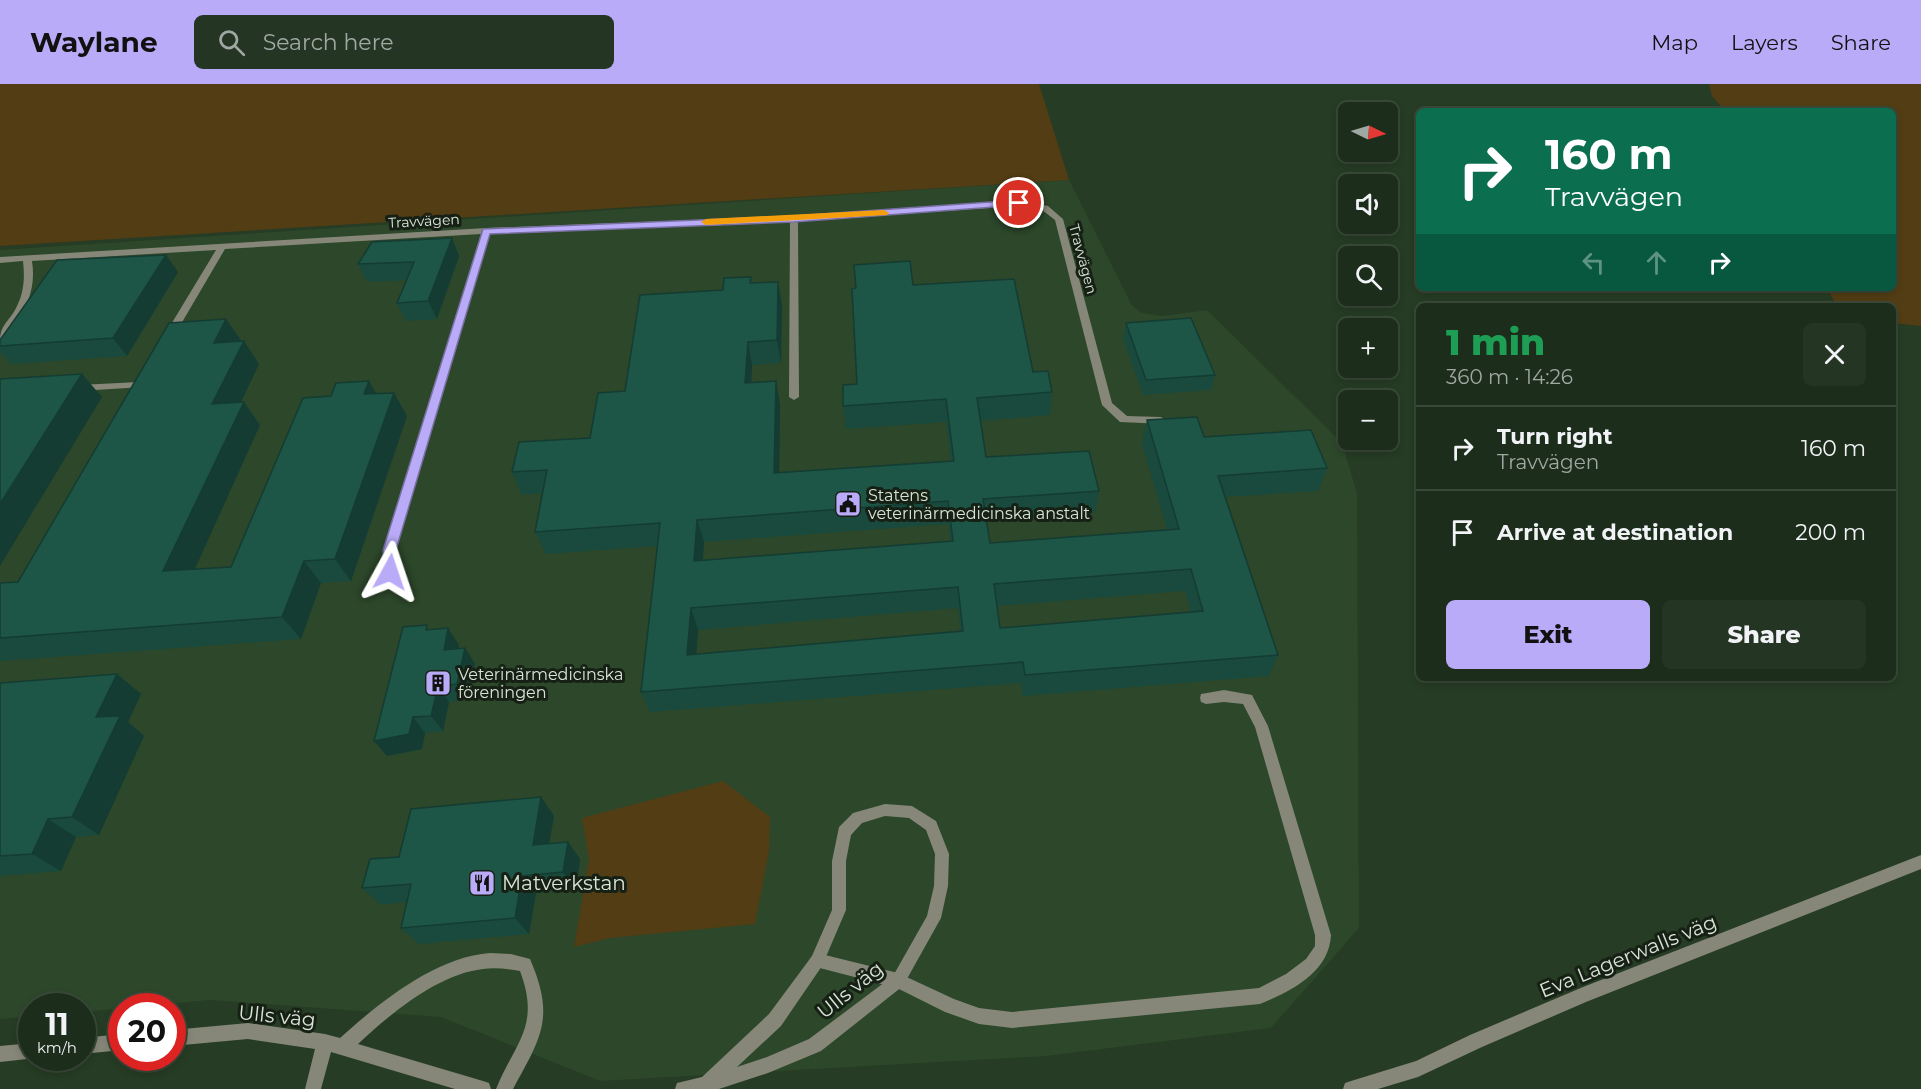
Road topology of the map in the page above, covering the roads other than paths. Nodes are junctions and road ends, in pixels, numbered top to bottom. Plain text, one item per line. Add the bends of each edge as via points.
1 (794, 219) junction
2 (486, 231) junction
3 (222, 247) junction
4 (27, 258) junction
5 (0, 260) edge
6 (0, 337) edge
7 (163, 346) edge
8 (140, 385) edge
9 (69, 388) edge
10 (794, 397) dead end
11 (1171, 421) edge
12 (390, 572) dead end
13 (1206, 698) dead end
14 (1921, 862) edge
15 (817, 961) junction
16 (898, 981) junction
17 (186, 1037) edge
18 (325, 1042) junction
19 (342, 1047) junction
20 (18, 1052) edge
21 (0, 1054) edge
22 (706, 1084) junction
23 (313, 1089) edge
24 (483, 1089) edge
25 (504, 1089) edge
26 (683, 1089) edge
27 (1351, 1089) edge

1 - 2 street, Travvägen
1 - 10 street
1 - 11 street, Travvägen via 1019,203 1045,208 1059,219 1107,405 1124,419
2 - 3 street, Travvägen
2 - 12 street via 390,550
3 - 4 street, Travvägen
3 - 7 street
4 - 5 street, Travvägen
4 - 6 street via 31,278 23,306
8 - 9 street
13 - 16 street via 1247,699 1261,726 1323,934 1317,960 1260,996 1012,1020 979,1016
14 - 27 street, Eva Lagerwalls väg via 1583,995 1418,1069
15 - 16 street
15 - 16 street, Ulls väg via 839,910 844,832 858,818 874,813 912,812 931,826 942,854 941,886 934,918
15 - 22 street, Ulls väg via 775,1020
16 - 22 street, Ulls väg via 815,1045
17 - 18 street, Ulls väg via 248,1031
18 - 19 street, Ulls väg
18 - 23 street
19 - 24 street, Ulls väg
19 - 25 street via 373,1019 441,975 472,963 525,964 538,1007 533,1035
20 - 21 street
22 - 26 street, Ulls väg

